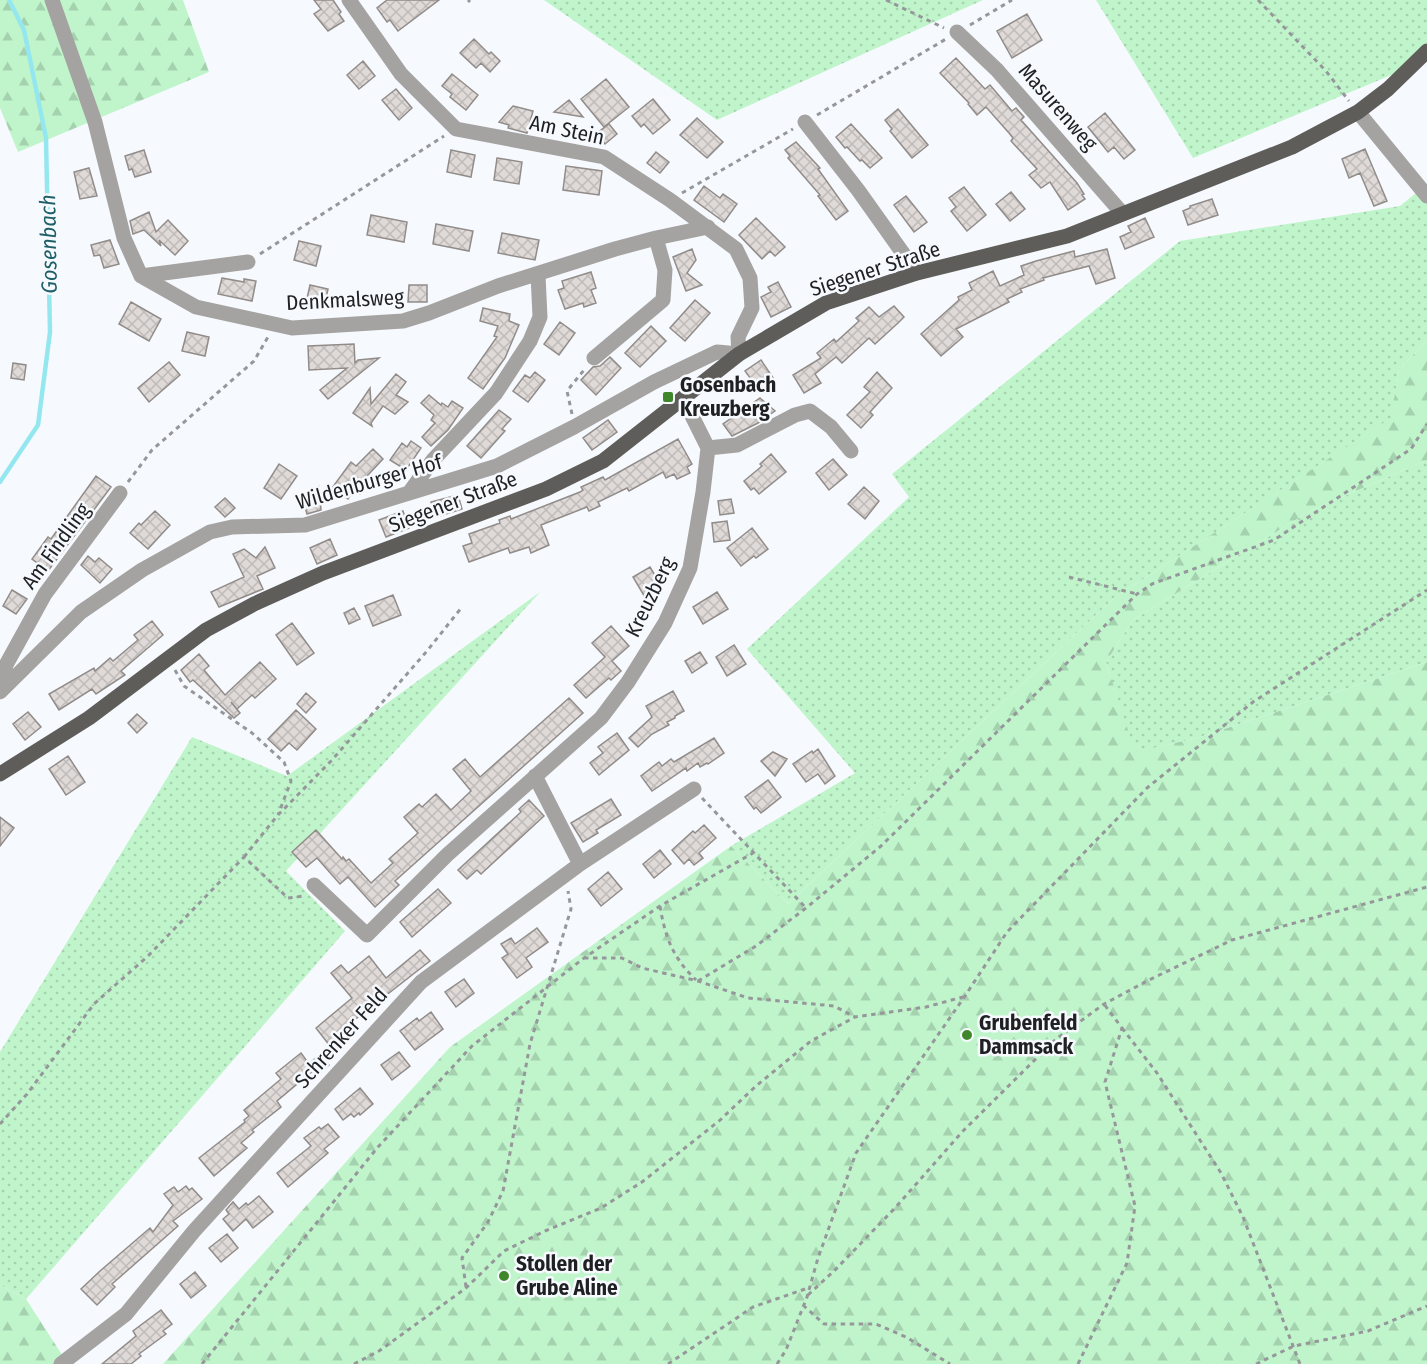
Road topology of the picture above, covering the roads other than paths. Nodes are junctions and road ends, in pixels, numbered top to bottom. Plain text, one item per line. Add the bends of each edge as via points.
1 (52, 0) edge
2 (349, 0) edge
3 (957, 33) road end
4 (1427, 51) edge
5 (1358, 112) junction
6 (805, 122) road end
7 (1427, 196) edge
8 (1122, 213) junction
9 (708, 227) junction
10 (656, 238) junction
11 (248, 262) road end
12 (917, 273) junction
13 (538, 275) junction
14 (141, 276) junction
15 (739, 354) junction
16 (594, 358) road end
17 (683, 398) junction
18 (708, 448) junction
19 (851, 451) dead end
20 (410, 493) junction
21 (120, 494) road end
22 (0, 692) edge
23 (0, 774) edge
24 (534, 776) junction
25 (699, 794) road end
26 (580, 864) junction
27 (319, 889) road end
28 (61, 1364) edge

1 - 14 street via 95,122 124,238
2 - 9 street, Am Stein via 401,74 456,129 604,157
3 - 8 street, Masurenweg via 997,70
4 - 5 main road, Siegener Straße
5 - 7 street
5 - 8 main road, Siegener Straße via 1292,147
6 - 12 street
8 - 12 main road, Siegener Straße via 1067,236
9 - 10 street, Denkmalsweg
9 - 15 street, Am Stein via 736,249 750,278 752,308 738,337
10 - 13 street, Denkmalsweg
10 - 16 street via 665,270 663,300
11 - 14 street
12 - 15 main road, Siegener Straße via 826,303
13 - 14 street, Denkmalsweg via 403,321 292,328 196,307
13 - 20 street via 540,317 530,341 496,393 433,460
15 - 17 main road, Siegener Straße
15 - 20 street, Wildenburger Hof via 717,352 498,466
17 - 18 street
17 - 23 main road, Siegener Straße via 603,461 546,489 323,573 206,630 89,718
18 - 19 street via 737,446 810,411 831,427
18 - 24 street, Kreuzberg via 690,568 665,623 601,718
20 - 22 street, Wildenburger Hof via 305,525 232,527 210,532 142,570 81,612
21 - 22 street, Am Findling via 45,594 6,665
24 - 26 street
24 - 27 street, Kreuzberg via 367,935
25 - 26 street, Schrenker Feld
26 - 28 street, Schrenker Feld via 421,982 194,1231 126,1314

